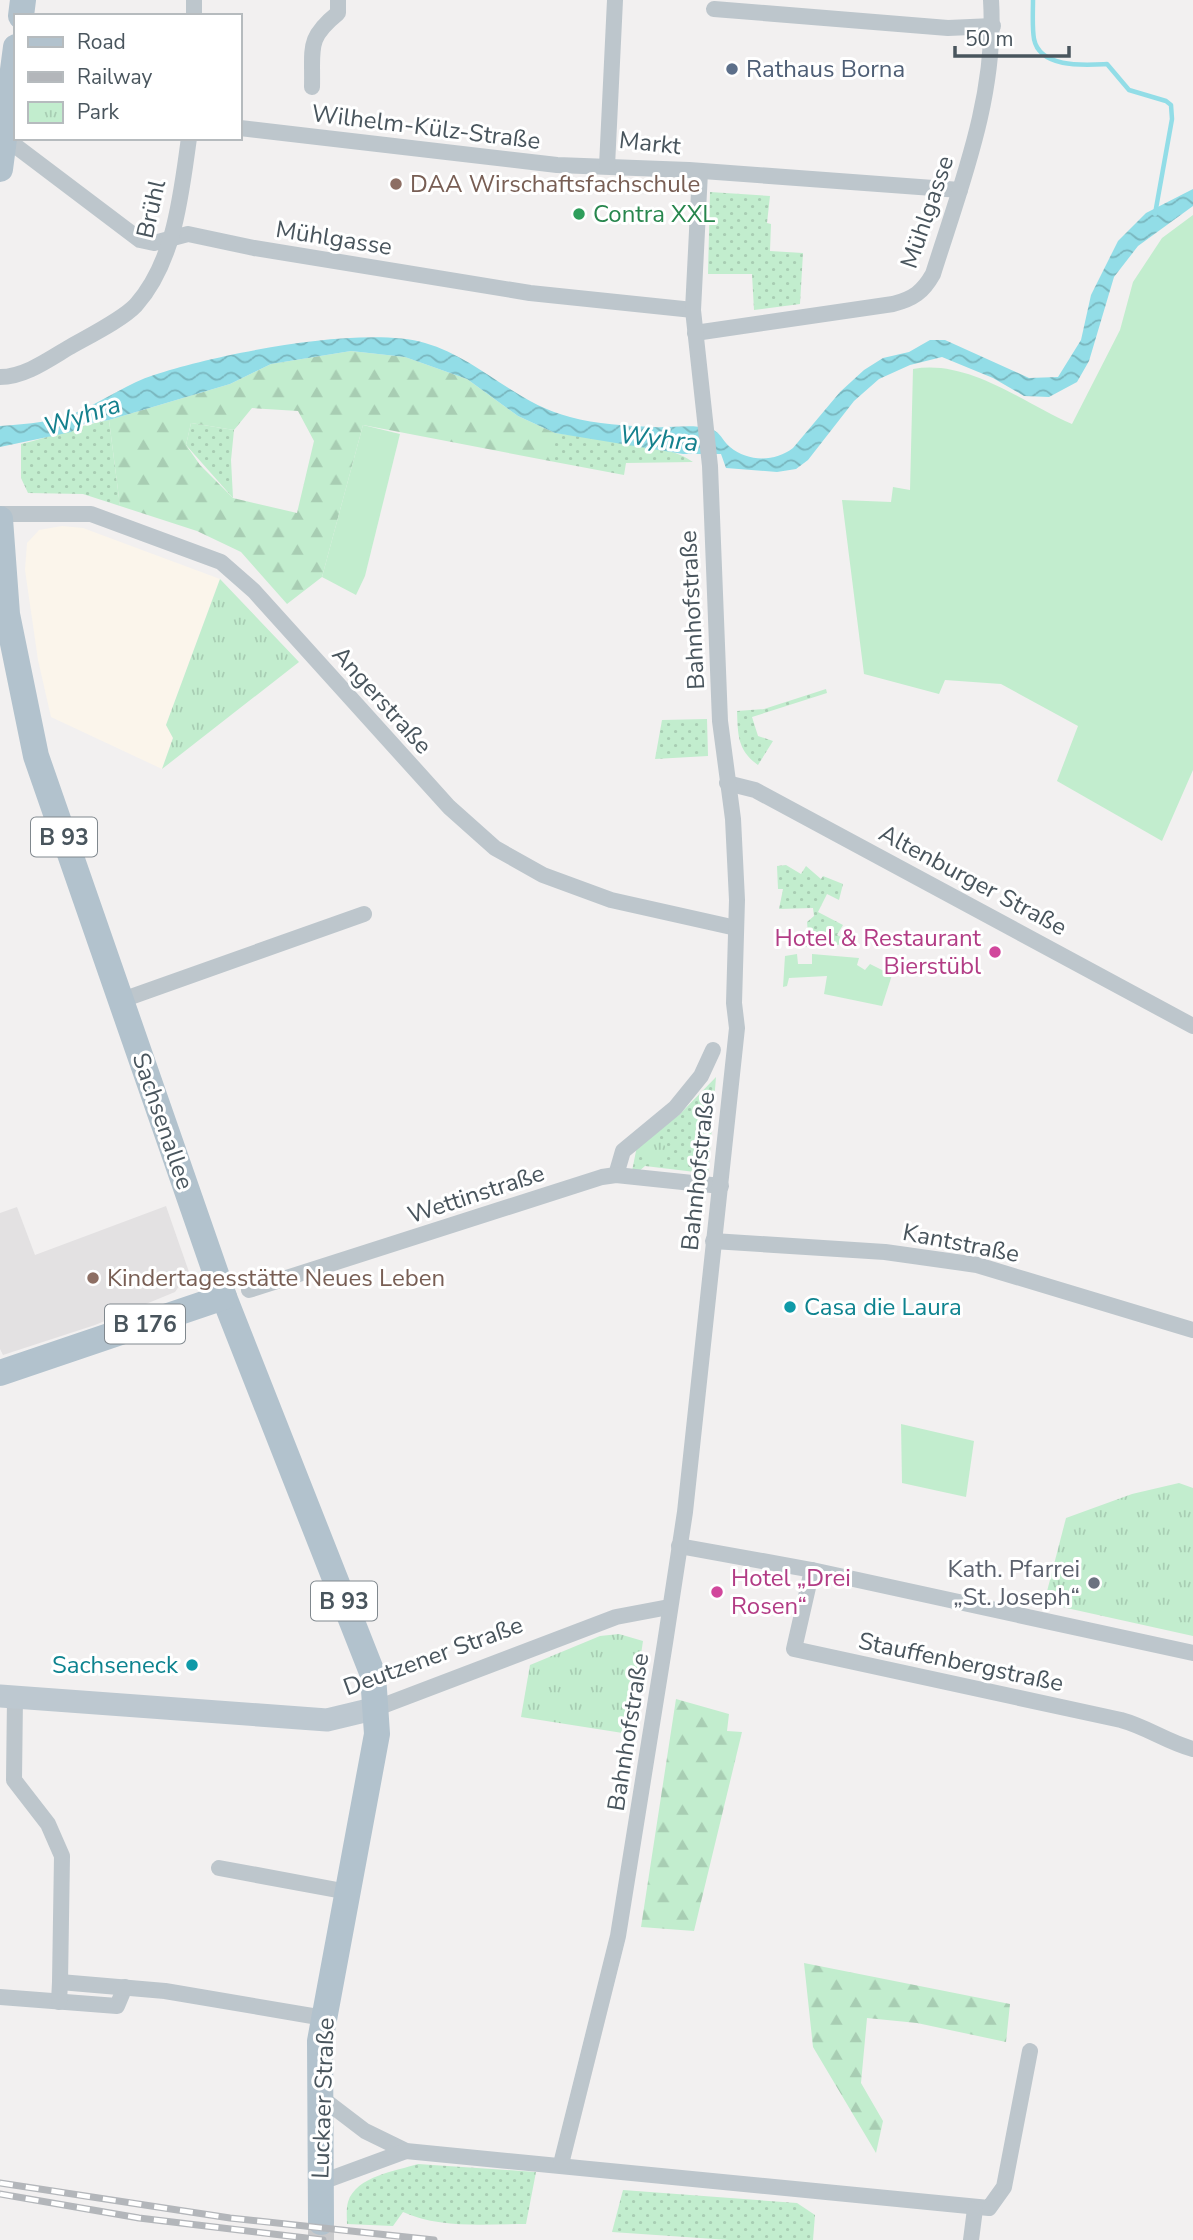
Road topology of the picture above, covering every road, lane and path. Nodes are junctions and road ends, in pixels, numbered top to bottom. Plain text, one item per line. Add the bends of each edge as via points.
1 (338, 0) edge
2 (615, 0) edge
3 (991, 0) edge
4 (714, 9) dead end
5 (993, 26) junction
6 (14, 60) edge
7 (312, 87) dead end
8 (242, 128) edge
9 (2, 135) edge
10 (189, 140) edge
11 (607, 166) junction
12 (0, 169) edge
13 (700, 172) junction
14 (960, 190) junction
15 (170, 240) junction
16 (694, 310) junction
17 (695, 333) junction
18 (0, 377) edge
19 (0, 514) edge
20 (0, 519) edge
21 (2, 595) edge
22 (727, 783) junction
23 (364, 914) dead end
24 (736, 928) junction
25 (121, 1000) junction
26 (1193, 1026) edge
27 (713, 1050) dead end
28 (616, 1175) junction
29 (721, 1186) junction
30 (713, 1241) junction
31 (250, 1290) dead end
32 (224, 1297) junction
33 (1193, 1330) edge
34 (0, 1373) edge
35 (679, 1546) junction
36 (812, 1570) junction
37 (670, 1607) junction
38 (1193, 1653) edge
39 (7, 1697) edge
40 (377, 1708) junction
41 (1193, 1749) edge
42 (219, 1868) dead end
43 (348, 1892) junction
44 (60, 1982) junction
45 (125, 1987) junction
46 (0, 1997) edge
47 (59, 2002) junction
48 (324, 2018) junction
49 (1030, 2051) dead end
50 (319, 2100) junction
51 (405, 2151) junction
52 (561, 2164) junction
53 (319, 2183) junction
54 (975, 2209) junction
55 (321, 2222) tunnel mouth
56 (971, 2240) edge

1 - 7 street via 338,13 317,30
2 - 11 street, Markt
3 - 5 street, Mühlgasse
4 - 5 street via 948,28
5 - 14 street, Mühlgasse via 990,68
6 - 9 main road
8 - 11 street, Wilhelm-Külz-Straße via 557,165
9 - 12 main road
9 - 15 street, Mühlgasse via 140,240
10 - 15 street, Brühl
11 - 13 street, Markt
13 - 14 street, Markt
13 - 16 street, Bahnhofstraße
14 - 17 street, Mühlgasse via 933,274 917,295 893,304
15 - 16 street, Mühlgasse via 188,234 530,293
15 - 18 street, Brühl via 149,287 134,307 53,357 13,377
16 - 17 street, Bahnhofstraße
17 - 22 street, Bahnhofstraße via 710,466 720,721
19 - 24 street, Angerstraße via 91,514 221,562 248,585 449,807 495,848 543,875 611,900
20 - 21 main road, Sachsenallee / B 93
21 - 25 main road, Sachsenallee / B 93 via 36,755
22 - 24 street, Bahnhofstraße via 733,819
22 - 26 street, Altenburger Straße via 755,790
23 - 25 street
24 - 29 street, Bahnhofstraße via 737,1028
25 - 32 main road, Sachsenallee / B 93
27 - 28 street via 708,1065 675,1108 623,1151
28 - 29 street, Wettinstraße
28 - 31 street, Wettinstraße via 588,1180
29 - 30 street, Bahnhofstraße
30 - 33 street, Kantstraße via 885,1252 977,1265
30 - 35 street, Bahnhofstraße
32 - 34 main road, B 176
32 - 40 main road, Sachsenallee / B 93 via 364,1648
35 - 36 street
35 - 37 street, Bahnhofstraße
36 - 38 street
36 - 41 street, Stauffenbergstraße via 794,1649 1131,1723
37 - 40 street, Deutzener Straße via 616,1617
37 - 52 street, Bahnhofstraße via 620,1930
39 - 40 main road, Deutzener Straße via 327,1720
39 - 44 street via 14,1780 48,1824 62,1856
40 - 43 main road, Luckaer Straße / B 93 via 377,1734
42 - 43 street
43 - 48 main road, Luckaer Straße / B 93
44 - 45 street
44 - 47 street
45 - 47 street via 117,2006
45 - 48 street
46 - 47 street
48 - 50 main road, Luckaer Straße / B 93
49 - 54 street via 1004,2187 989,2208
50 - 51 street
50 - 53 main road, Luckaer Straße / B 93
51 - 52 street
51 - 53 street
52 - 54 street
53 - 55 main road, Luckaer Straße / B 93
54 - 56 street

